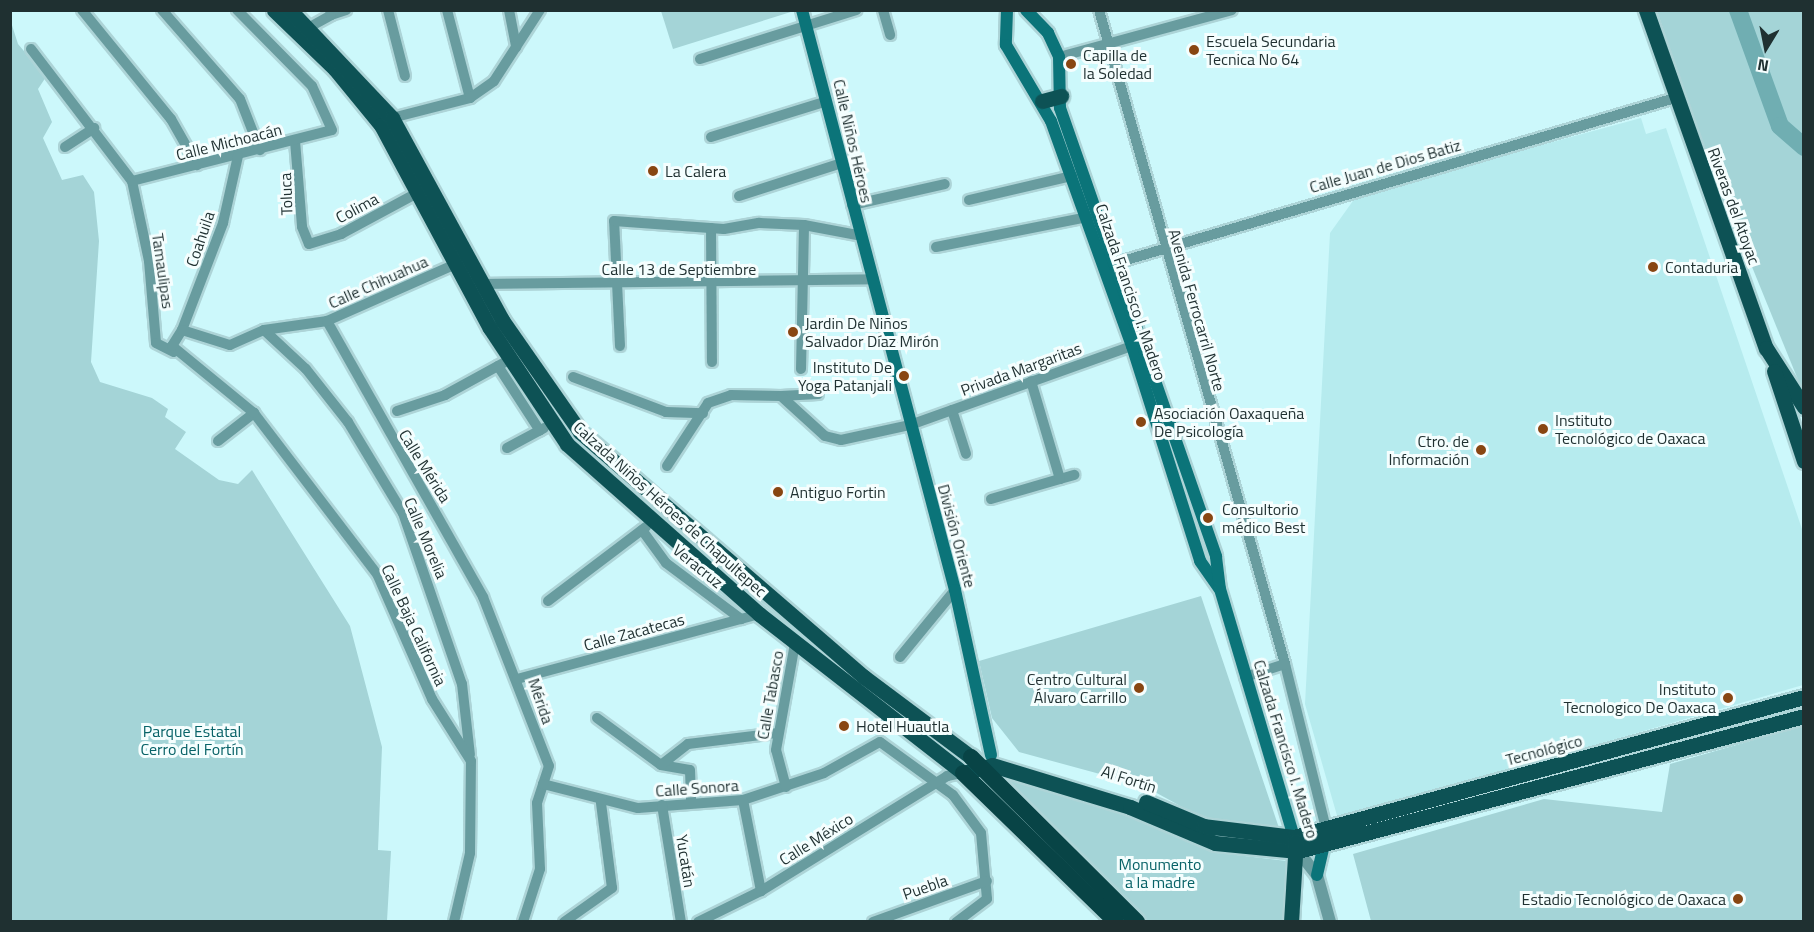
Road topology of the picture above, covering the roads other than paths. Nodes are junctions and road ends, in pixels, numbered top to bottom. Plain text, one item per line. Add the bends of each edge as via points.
1 (82, 10) edge
2 (162, 10) edge
3 (237, 10) edge
4 (274, 10) edge
5 (290, 10) edge
6 (346, 10) edge
7 (388, 10) edge
8 (447, 10) edge
9 (509, 10) edge
10 (540, 10) edge
11 (802, 10) edge
12 (856, 10) edge
13 (883, 10) edge
14 (1007, 10) edge
15 (1026, 10) edge
16 (1099, 10) edge
17 (1232, 10) edge
18 (1646, 10) edge
19 (330, 13) edge
20 (807, 25) junction
21 (308, 28) junction
22 (890, 35) dead end
23 (1106, 44) junction
24 (516, 47) junction
25 (31, 49) dead end
26 (1059, 57) junction
27 (700, 59) dead end
28 (405, 76) dead end
29 (1061, 96) junction
30 (470, 98) junction
31 (1676, 98) junction
32 (827, 101) junction
33 (1042, 101) junction
34 (392, 118) junction
35 (94, 128) junction
36 (711, 137) dead end
37 (295, 141) junction
38 (65, 147) dead end
39 (260, 150) junction
40 (238, 156) junction
41 (842, 163) junction
42 (197, 165) junction
43 (1072, 176) junction
44 (132, 181) junction
45 (945, 184) dead end
46 (417, 193) junction
47 (739, 196) dead end
48 (969, 200) dead end
49 (852, 205) junction
50 (1087, 217) junction
51 (804, 225) junction
52 (711, 228) junction
53 (857, 235) junction
54 (309, 244) joint
55 (936, 247) dead end
56 (1163, 248) junction
57 (458, 263) junction
58 (1110, 265) junction
59 (874, 279) junction
60 (483, 284) junction
61 (714, 284) junction
62 (802, 284) junction
63 (618, 285) junction
64 (327, 321) junction
65 (182, 330) junction
66 (264, 330) junction
67 (1137, 344) junction
68 (620, 346) dead end
69 (1766, 348) junction
70 (174, 352) junction
71 (712, 362) dead end
72 (504, 363) junction
73 (801, 369) dead end
74 (573, 377) dead end
75 (1031, 381) junction
76 (818, 394) dead end
77 (781, 396) junction
78 (1803, 407) edge
79 (952, 410) junction
80 (397, 411) dead end
81 (254, 413) junction
82 (703, 413) junction
83 (910, 425) junction
84 (546, 427) junction
85 (218, 441) dead end
86 (507, 448) dead end
87 (966, 454) dead end
88 (1803, 461) edge
89 (667, 466) dead end
90 (1074, 475) dead end
91 (1060, 479) junction
92 (991, 500) dead end
93 (648, 526) junction
94 (955, 590) junction
95 (548, 601) dead end
96 (759, 614) junction
97 (741, 619) junction
98 (498, 627) joint
99 (795, 643) junction
100 (900, 657) dead end
101 (1285, 664) junction
102 (1245, 677) junction
103 (517, 679) junction
104 (1803, 697) edge
105 (1803, 716) edge
106 (597, 718) dead end
107 (1707, 724) junction
108 (778, 733) junction
109 (1712, 740) junction
110 (471, 761) junction
111 (986, 764) junction
112 (661, 765) junction
113 (955, 771) junction
114 (937, 782) junction
115 (543, 783) junction
116 (786, 787) junction
117 (1494, 790) junction
118 (742, 800) junction
119 (601, 803) junction
120 (691, 803) junction
121 (996, 803) junction
122 (662, 805) junction
123 (1326, 828) junction
124 (1296, 844) junction
125 (1324, 844) junction
126 (1317, 875) junction
127 (987, 881) junction
128 (761, 891) junction
129 (454, 921) edge
130 (523, 921) edge
131 (564, 921) edge
132 (681, 921) edge
133 (698, 921) edge
134 (873, 921) edge
135 (956, 921) edge
136 (1116, 921) edge
137 (1137, 921) edge
138 (1291, 921) edge
139 (1330, 921) edge

1 - 42 street via 171,119
2 - 39 street via 240,99
3 - 37 street, Calle Michoacán via 312,86 332,130
4 - 46 main road, Calzada Niños Héroes de Chapultepec via 363,98
5 - 21 main road, Calzada Niños Héroes de Chapultepec
6 - 19 street
7 - 28 street
8 - 30 street
9 - 24 street
10 - 24 street
11 - 20 main road, Calle Niños Héroes
12 - 20 street
13 - 22 street
14 - 33 main road, Calzada Francisco I. Madero via 1006,45
15 - 26 main road, Calzada Francisco I. Madero via 1047,33
16 - 23 street, Avenida Ferrocarril Norte
17 - 23 street
18 - 31 main road, Riveras del Atoyac
19 - 21 street
20 - 27 street
20 - 32 main road, Calle Niños Héroes
21 - 34 main road, Calzada Niños Héroes de Chapultepec
23 - 26 street
23 - 56 street, Avenida Ferrocarril Norte
24 - 30 street via 494,81
25 - 35 street
26 - 29 main road, Calzada Francisco I. Madero
29 - 33 main road
29 - 58 main road, Calzada Francisco I. Madero
30 - 34 street
31 - 56 street, Calle Juan de Dios Batiz
31 - 69 main road, Riveras del Atoyac
32 - 36 street
32 - 41 main road, Calle Niños Héroes
33 - 43 main road, Calzada Francisco I. Madero
34 - 60 main road, Calzada Niños Héroes de Chapultepec
35 - 38 street
35 - 44 street
37 - 39 street, Calle Michoacán
37 - 54 street, Toluca via 302,227
39 - 40 street, Calle Michoacán
40 - 42 street, Calle Michoacán
40 - 65 street, Coahuila via 223,223
41 - 47 street
41 - 49 main road, Calle Niños Héroes
42 - 44 street, Calle Michoacán
43 - 48 street
43 - 50 main road, Calzada Francisco I. Madero
44 - 70 street, Tamaulipas via 149,261 156,343
45 - 49 street
46 - 54 street, Colima via 341,234
46 - 57 main road, Calzada Niños Héroes de Chapultepec
49 - 53 main road, Calle Niños Héroes
50 - 55 street
50 - 58 main road, Calzada Francisco I. Madero
51 - 52 street
51 - 53 street
51 - 62 street
52 - 61 street
52 - 63 street via 614,221
53 - 59 main road, Calle Niños Héroes
56 - 58 street, Calle Juan de Dios Batiz
56 - 101 street, Avenida Ferrocarril Norte
57 - 64 street, Calle Chihuahua
57 - 72 main road, Calzada Niños Héroes de Chapultepec
58 - 67 main road, Calzada Francisco I. Madero
59 - 62 street, Calle 13 de Septiembre
59 - 83 main road, División Oriente
60 - 63 street, Calle 13 de Septiembre
60 - 111 main road, Calzada Niños Héroes de Chapultepec via 545,387 580,432 872,684
61 - 62 street, Calle 13 de Septiembre
61 - 63 street, Calle 13 de Septiembre
61 - 71 street
62 - 73 street
63 - 68 street
64 - 66 street, Calle Chihuahua
64 - 98 street, Calle Mérida
65 - 66 street, Calle Chihuahua via 230,345
65 - 70 street via 172,339
66 - 110 street, Calle Morelia via 306,369 348,422 403,513 462,684
67 - 75 street, Privada Margaritas
67 - 102 main road, Calzada Francisco I. Madero via 1200,561 1220,589
69 - 78 main road, Riveras del Atoyac
69 - 88 main road
70 - 81 street, Calle Baja California
72 - 80 street via 445,395
72 - 84 main road, Calzada Niños Héroes de Chapultepec
74 - 82 street via 666,412
75 - 79 street, Privada Margaritas
75 - 91 street
76 - 77 street
77 - 82 street via 730,395 708,403
77 - 83 street, Privada Margaritas via 825,436 841,440
79 - 83 street, Privada Margaritas
79 - 87 street
81 - 85 street
81 - 110 street, Calle Baja California via 377,574 432,699
82 - 89 street
83 - 94 main road, División Oriente
84 - 86 street
84 - 93 main road, Calzada Niños Héroes de Chapultepec
90 - 91 street
91 - 92 street
93 - 95 street
93 - 96 main road, Calzada Niños Héroes de Chapultepec
93 - 97 street, Veracruz via 666,563
94 - 100 street
94 - 111 main road, División Oriente
96 - 97 street, Calle Zacatecas
96 - 99 main road, Calzada Niños Héroes de Chapultepec
97 - 103 street, Calle Zacatecas
98 - 103 street, Mérida
99 - 108 street, Calle Tabasco
99 - 113 main road, Calzada Niños Héroes de Chapultepec
101 - 102 street
101 - 123 street, Avenida Ferrocarril Norte
102 - 124 main road, Calzada Francisco I. Madero
103 - 115 street, Mérida via 549,766
104 - 107 main road, Tecnológico
105 - 109 main road, Tecnológico
106 - 112 street
107 - 109 main road
107 - 117 main road, Tecnológico
108 - 112 street via 688,744
108 - 116 street, Calle Tabasco via 776,750
109 - 117 main road, Tecnológico
110 - 129 street via 470,853
111 - 113 main road
111 - 121 street, División Oriente
111 - 124 main road, Al Fortín via 1140,810 1215,843
111 - 137 highway
112 - 120 street via 690,770
113 - 114 street, Calle México
113 - 121 highway
114 - 116 street, Calle Sonora via 880,742
114 - 127 street via 981,833
114 - 128 street, Calle México
115 - 119 street, Calle Sonora
115 - 130 street, Mérida via 537,802 540,869
116 - 118 street, Calle Sonora
117 - 123 main road, Tecnológico
117 - 125 main road, Tecnológico
118 - 120 street, Calle Sonora
118 - 128 street
119 - 122 street, Calle Sonora
119 - 131 street via 612,888
120 - 122 street, Calle Sonora
121 - 136 highway
122 - 132 street, Yucatán
123 - 124 main road, Tecnológico
124 - 125 main road, Tecnológico
124 - 126 street
124 - 138 main road, Calzada Francisco I. Madero
125 - 126 main road
126 - 139 street
127 - 134 street, Puebla
127 - 135 street via 987,899
128 - 133 street, Calle México

